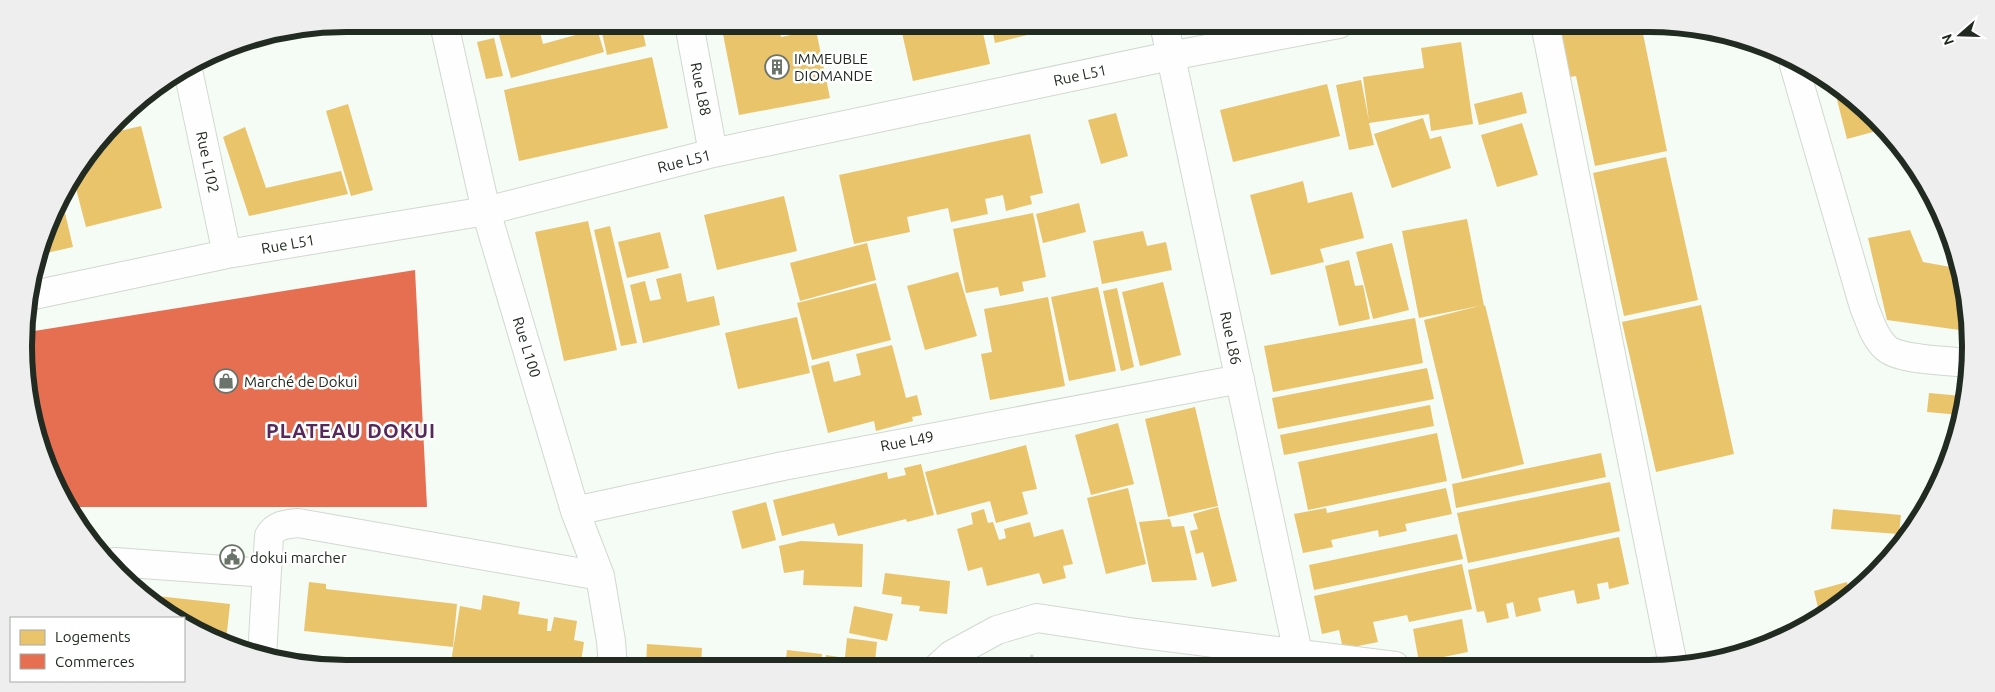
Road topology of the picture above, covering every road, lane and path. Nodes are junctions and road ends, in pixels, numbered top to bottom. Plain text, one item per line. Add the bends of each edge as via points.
1 (446, 32) edge
2 (690, 32) edge
3 (1166, 32) edge
4 (1297, 32) edge
5 (1548, 32) edge
6 (1170, 56) junction
7 (1795, 69) edge
8 (189, 75) edge
9 (713, 153) junction
10 (486, 211) junction
11 (228, 254) junction
12 (37, 294) edge
13 (1962, 363) edge
14 (1240, 379) junction
15 (576, 510) junction
16 (119, 562) edge
17 (266, 573) junction
18 (600, 576) junction
19 (262, 648) edge
20 (1298, 653) junction
21 (1672, 659) edge
22 (613, 660) edge
23 (946, 660) edge
24 (1350, 660) edge

1 - 10 street, Rue L100
2 - 9 street, Rue L88
3 - 6 street, Rue L86
4 - 6 street, Rue L51
5 - 21 street
6 - 9 street, Rue L51
6 - 14 street, Rue L86
7 - 13 street via 1864,307 1875,334 1886,348 1898,355
8 - 11 street, Rue L102
9 - 10 street, Rue L51
10 - 11 street, Rue L51
10 - 15 street, Rue L100
11 - 12 street, Rue L51
14 - 15 street, Rue L49 via 793,464
14 - 20 street, Rue L86
15 - 18 street, Rue L100
16 - 17 street
17 - 18 street via 273,530 298,523
17 - 19 street
18 - 22 street, Rue L100
20 - 23 street via 1037,618 997,630
20 - 24 street

